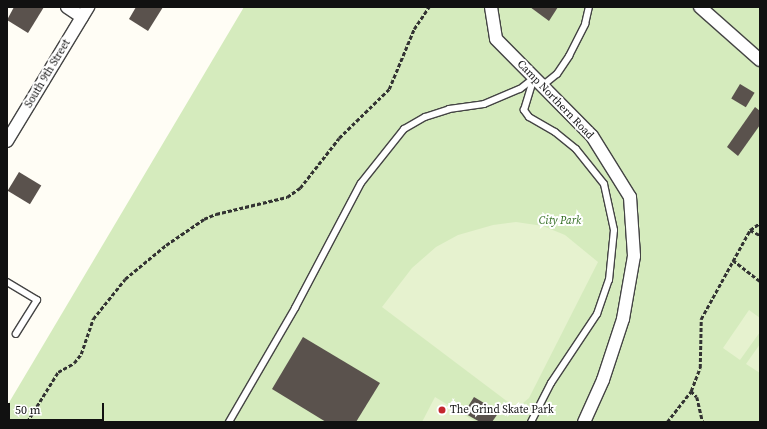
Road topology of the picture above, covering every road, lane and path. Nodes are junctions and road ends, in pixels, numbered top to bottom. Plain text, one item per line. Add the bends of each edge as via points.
1 (67, 7) edge
2 (429, 7) edge
3 (490, 7) edge
4 (589, 7) edge
5 (700, 7) edge
6 (85, 12) edge
7 (760, 60) edge
8 (538, 82) junction
9 (7, 141) edge
10 (760, 223) edge
11 (750, 230) junction
12 (760, 235) edge
13 (733, 260) junction
14 (760, 281) edge
15 (7, 282) edge
16 (16, 334) dead end
17 (691, 391) junction
18 (27, 422) edge
19 (230, 422) edge
20 (531, 422) edge
21 (584, 422) edge
22 (667, 422) edge
23 (703, 422) edge

1 - 6 street
2 - 18 path via 414,29 390,89 339,138 300,188 287,197 222,212 204,219 166,245 125,280 93,319 81,354 58,372
3 - 8 street, Camp Northern Road via 496,39
4 - 8 lane via 585,24 557,74
5 - 7 street
6 - 9 street, South 9th Street
8 - 19 lane via 484,104 449,109 425,117 404,129 361,183 295,308
8 - 20 lane via 524,110 529,117 555,132 576,149 604,184 614,230 609,280 597,314 551,383
8 - 21 street, Camp Northern Road via 592,136 630,197 634,256 623,319 603,380
10 - 11 path
11 - 12 path
11 - 13 path
13 - 14 path
13 - 17 path via 701,319 702,360
15 - 16 lane via 37,300
17 - 22 path
17 - 23 path via 697,397

